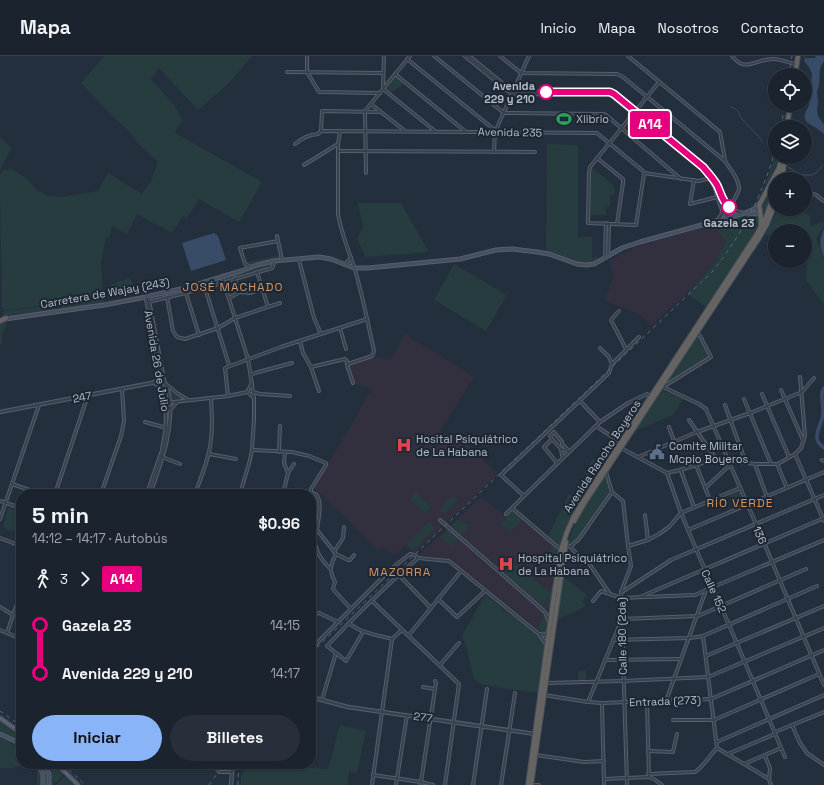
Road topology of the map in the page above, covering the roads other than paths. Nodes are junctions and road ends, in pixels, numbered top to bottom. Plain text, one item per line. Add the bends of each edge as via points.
1 (307, 56) edge
2 (384, 56) edge
3 (410, 56) edge
4 (434, 56) edge
5 (465, 56) edge
6 (469, 56) edge
7 (500, 56) edge
8 (529, 56) edge
9 (628, 56) edge
10 (732, 56) edge
11 (799, 56) edge
12 (407, 59) junction
13 (796, 65) joint
14 (797, 68) edge
15 (287, 72) dead end
16 (307, 72) junction
17 (383, 73) junction
18 (521, 73) junction
19 (395, 74) junction
20 (659, 82) junction
21 (383, 89) junction
22 (380, 93) junction
23 (512, 93) junction
24 (647, 96) junction
25 (371, 104) junction
26 (365, 111) junction
27 (381, 112) junction
28 (634, 112) junction
29 (504, 113) junction
30 (621, 128) junction
31 (321, 131) junction
32 (340, 131) junction
33 (365, 131) junction
34 (405, 131) junction
35 (495, 131) junction
36 (435, 132) junction
37 (466, 132) junction
38 (609, 143) junction
39 (295, 144) dead end
40 (338, 144) junction
41 (338, 151) junction
42 (365, 152) junction
43 (494, 152) junction
44 (535, 152) dead end
45 (597, 158) junction
46 (725, 161) junction
47 (780, 164) edge
48 (304, 165) dead end
49 (366, 173) dead end
50 (644, 173) junction
51 (711, 177) junction
52 (681, 179) junction
53 (694, 180) junction
54 (766, 191) joint
55 (812, 193) edge
56 (719, 196) junction
57 (824, 201) edge
58 (759, 205) junction
59 (731, 208) junction
60 (722, 210) junction
61 (745, 213) junction
62 (768, 213) edge
63 (760, 214) junction
64 (734, 216) junction
65 (768, 216) edge
66 (769, 216) edge
67 (729, 218) junction
68 (718, 220) junction
69 (607, 223) junction
70 (617, 224) junction
71 (759, 230) junction
72 (277, 236) dead end
73 (278, 241) junction
74 (607, 257) junction
75 (298, 258) junction
76 (351, 258) junction
77 (282, 260) junction
78 (274, 262) junction
79 (245, 264) junction
80 (345, 264) junction
81 (251, 267) junction
82 (354, 268) junction
83 (241, 271) junction
84 (257, 272) junction
85 (222, 277) junction
86 (235, 278) junction
87 (223, 282) junction
88 (205, 288) junction
89 (262, 289) junction
90 (238, 292) junction
91 (186, 293) junction
92 (147, 297) junction
93 (167, 297) junction
94 (228, 298) junction
95 (149, 302) junction
96 (280, 303) dead end
97 (268, 307) junction
98 (619, 311) dead end
99 (6, 318) joint
100 (235, 318) junction
101 (0, 319) edge
102 (367, 319) junction
103 (218, 328) junction
104 (340, 328) junction
105 (697, 332) junction
106 (154, 334) junction
107 (321, 334) junction
108 (199, 335) junction
109 (639, 337) dead end
110 (300, 341) junction
111 (600, 348) dead end
112 (346, 349) dead end
113 (626, 349) junction
114 (248, 359) junction
115 (292, 363) dead end
116 (348, 364) junction
117 (612, 364) junction
118 (230, 366) junction
119 (311, 367) junction
120 (160, 373) junction
121 (251, 375) junction
122 (800, 377) dead end
123 (814, 378) dead end
124 (163, 381) junction
125 (252, 382) junction
126 (153, 383) junction
127 (353, 383) dead end
128 (167, 385) junction
129 (662, 387) junction
130 (122, 389) junction
131 (163, 390) junction
132 (781, 390) dead end
133 (320, 391) dead end
134 (247, 392) junction
135 (253, 392) junction
136 (802, 392) junction
137 (762, 394) dead end
138 (88, 395) junction
139 (228, 396) junction
140 (290, 396) dead end
141 (651, 396) junction
142 (211, 398) junction
143 (254, 398) junction
144 (744, 399) dead end
145 (785, 399) junction
146 (189, 400) junction
147 (580, 400) junction
148 (170, 402) junction
149 (178, 402) junction
150 (166, 403) junction
151 (39, 405) junction
152 (725, 405) dead end
153 (767, 406) junction
154 (170, 410) junction
155 (0, 412) edge
156 (750, 413) junction
157 (689, 420) dead end
158 (731, 420) junction
159 (145, 422) dead end
160 (600, 422) junction
161 (280, 426) dead end
162 (596, 426) junction
163 (713, 426) junction
164 (669, 427) dead end
165 (167, 428) junction
166 (698, 432) junction
167 (552, 439) junction
168 (617, 440) dead end
169 (674, 441) junction
170 (804, 441) junction
171 (621, 448) junction
172 (561, 449) junction
173 (252, 450) junction
174 (569, 451) junction
175 (279, 452) junction
176 (285, 452) junction
177 (209, 454) junction
178 (794, 454) junction
179 (790, 456) junction
180 (162, 457) junction
181 (563, 457) junction
182 (637, 457) junction
183 (236, 459) dead end
184 (716, 459) junction
185 (728, 461) junction
186 (732, 461) junction
187 (557, 463) junction
188 (746, 463) junction
189 (180, 464) dead end
190 (294, 464) dead end
191 (755, 464) junction
192 (772, 464) junction
193 (777, 464) junction
194 (696, 465) junction
195 (730, 465) junction
196 (680, 470) junction
197 (606, 472) junction
198 (824, 472) edge
199 (288, 473) junction
200 (667, 473) junction
201 (806, 480) junction
202 (12, 484) junction
203 (705, 488) junction
204 (740, 488) junction
205 (787, 488) junction
206 (26, 489) edge
207 (57, 489) edge
208 (103, 489) edge
209 (148, 489) edge
210 (152, 489) edge
211 (197, 489) edge
212 (241, 489) edge
213 (284, 489) edge
214 (311, 489) edge
215 (612, 492) junction
216 (316, 494) edge
217 (824, 495) edge
218 (524, 496) junction
219 (767, 497) junction
220 (815, 499) junction
221 (710, 500) junction
222 (0, 501) edge
223 (6, 503) junction
224 (747, 505) junction
225 (16, 506) edge
226 (694, 507) junction
227 (512, 508) junction
228 (681, 513) junction
229 (506, 514) dead end
230 (1, 515) edge
231 (645, 515) dead end
232 (0, 519) edge
233 (824, 519) edge
234 (440, 520) dead end
235 (756, 524) junction
236 (344, 527) dead end
237 (317, 530) joint
238 (688, 530) junction
239 (0, 538) edge
240 (648, 540) junction
241 (824, 540) edge
242 (16, 544) edge
243 (764, 544) junction
244 (571, 546) junction
245 (628, 546) junction
246 (316, 547) edge
247 (565, 547) junction
248 (696, 549) junction
249 (561, 550) junction
250 (335, 553) junction
251 (354, 555) dead end
252 (418, 558) junction
253 (772, 563) junction
254 (330, 569) junction
255 (806, 569) dead end
256 (704, 570) junction
257 (461, 571) junction
258 (399, 575) junction
259 (780, 581) junction
260 (817, 586) dead end
261 (713, 588) junction
262 (485, 590) junction
263 (706, 590) junction
264 (621, 592) junction
265 (611, 595) junction
266 (639, 597) junction
267 (621, 598) junction
268 (438, 599) junction
269 (788, 599) junction
270 (372, 601) junction
271 (593, 601) dead end
272 (16, 606) edge
273 (721, 606) junction
274 (824, 606) edge
275 (0, 608) edge
276 (431, 608) junction
277 (351, 609) junction
278 (542, 609) junction
279 (552, 609) junction
280 (316, 614) edge
281 (13, 615) junction
282 (698, 616) junction
283 (795, 618) junction
284 (622, 620) junction
285 (338, 622) junction
286 (348, 623) junction
287 (729, 625) junction
288 (550, 627) junction
289 (824, 628) edge
290 (0, 630) edge
291 (402, 630) junction
292 (363, 632) junction
293 (7, 633) junction
294 (539, 634) junction
295 (409, 636) junction
296 (703, 636) junction
297 (803, 636) junction
298 (16, 637) edge
299 (690, 638) junction
300 (392, 639) junction
301 (614, 640) junction
302 (623, 640) junction
303 (459, 643) dead end
304 (737, 643) junction
305 (316, 645) edge
306 (547, 650) junction
307 (824, 650) edge
308 (336, 653) junction
309 (706, 656) junction
310 (812, 656) junction
311 (682, 659) junction
312 (605, 660) junction
313 (623, 660) junction
314 (745, 662) junction
315 (440, 665) junction
316 (819, 674) junction
317 (708, 678) junction
318 (675, 679) junction
319 (435, 681) dead end
320 (623, 681) junction
321 (753, 681) junction
322 (546, 682) junction
323 (596, 682) junction
324 (824, 685) edge
325 (423, 687) dead end
326 (435, 689) junction
327 (487, 689) dead end
328 (515, 693) dead end
329 (544, 695) junction
330 (824, 695) edge
331 (316, 698) edge
332 (711, 699) junction
333 (322, 700) junction
334 (761, 700) junction
335 (647, 701) junction
336 (666, 701) junction
337 (588, 702) junction
338 (624, 702) junction
339 (602, 703) junction
340 (382, 712) junction
341 (824, 712) edge
342 (407, 715) junction
343 (430, 718) junction
344 (769, 718) junction
345 (0, 719) edge
346 (673, 720) dead end
347 (714, 720) junction
348 (454, 722) junction
349 (792, 725) junction
350 (482, 726) junction
351 (16, 729) edge
352 (509, 730) junction
353 (775, 733) junction
354 (0, 734) edge
355 (535, 734) junction
356 (677, 734) dead end
357 (16, 742) edge
358 (717, 742) junction
359 (717, 748) junction
360 (782, 748) junction
361 (648, 751) junction
362 (536, 754) junction
363 (728, 754) junction
364 (765, 756) junction
365 (785, 757) dead end
366 (604, 761) junction
367 (744, 764) junction
368 (824, 765) edge
369 (40, 769) edge
370 (46, 769) edge
371 (62, 769) edge
372 (217, 769) edge
373 (232, 769) edge
374 (232, 772) junction
375 (648, 774) junction
376 (373, 775) junction
377 (649, 777) junction
378 (627, 778) junction
379 (397, 779) junction
380 (604, 779) junction
381 (770, 779) junction
382 (421, 782) junction
383 (43, 785) edge
384 (49, 785) edge
385 (78, 785) edge
386 (231, 785) edge
387 (372, 785) edge
388 (396, 785) edge
389 (420, 785) edge
390 (433, 785) edge
391 (446, 785) edge
392 (473, 785) edge
393 (501, 785) edge
394 (530, 785) edge
395 (539, 785) edge
396 (604, 785) edge
397 (627, 785) edge
398 (662, 785) edge
399 (771, 785) edge

1 - 16 street
2 - 17 street
3 - 12 street
4 - 29 street
5 - 23 street
6 - 23 street
7 - 18 street
8 - 18 street
9 - 20 street
10 - 13 street via 746,65 771,59
11 - 13 highway
11 - 14 highway
12 - 19 street
12 - 35 street
15 - 16 street
16 - 17 street
16 - 22 street via 319,92
17 - 21 street
18 - 23 street
18 - 24 street via 617,74
19 - 21 street
19 - 37 street
20 - 24 street
20 - 46 street via 720,132
21 - 22 street
21 - 36 street
22 - 25 street
23 - 28 street via 610,92
23 - 29 street
24 - 28 street
24 - 46 street
25 - 26 street
25 - 27 street
26 - 27 street
26 - 31 street via 322,111
26 - 33 street
27 - 34 street
28 - 30 street
28 - 51 street via 703,167
29 - 30 street via 603,114
29 - 35 street
30 - 38 street
30 - 52 street
31 - 32 street, Avenida 235
31 - 39 street, Avenida 235 via 304,137
32 - 33 street, Avenida 235
32 - 40 street
33 - 34 street, Avenida 235
33 - 42 street
34 - 36 street, Avenida 235
35 - 37 street, Avenida 235
35 - 38 street, Avenida 235 via 597,133
35 - 43 street
36 - 37 street, Avenida 235
38 - 45 street
38 - 50 street, Avenida 235
40 - 41 street
40 - 48 street
41 - 42 street
41 - 76 street via 339,224
42 - 43 street
42 - 49 street
43 - 44 street
45 - 69 street via 589,169 588,223
45 - 70 street via 623,179
46 - 59 street via 740,187
47 - 54 highway
50 - 52 street
50 - 70 street via 636,225
51 - 53 street
51 - 56 street via 718,187
52 - 53 street
53 - 56 street via 690,204
54 - 58 highway
55 - 57 street
56 - 59 street
56 - 60 street
58 - 61 main road, Carretera de Wajay (243)
58 - 63 highway
59 - 61 street
59 - 64 street
60 - 67 street
60 - 68 street
61 - 63 main road, Carretera de Wajay (243)
61 - 64 main road, Carretera de Wajay (243)
62 - 63 highway
63 - 71 highway via 762,222
64 - 67 main road, Carretera de Wajay (243)
65 - 71 highway, Avenida Rancho Boyeros
66 - 105 highway, Avenida Rancho Boyeros via 759,238
67 - 68 main road, Carretera de Wajay (243)
68 - 74 main road, Carretera de Wajay (243) via 640,242
69 - 70 street
69 - 74 street
71 - 141 highway, Avenida Rancho Boyeros
72 - 73 street
73 - 77 street
73 - 79 street via 240,248
74 - 82 main road, Carretera de Wajay (243) via 590,265 581,265 549,254 512,249 452,260
75 - 77 main road, Carretera de Wajay (243)
75 - 80 main road, Carretera de Wajay (243) via 319,257
75 - 107 street via 314,318
76 - 80 street
76 - 82 street
77 - 78 main road, Carretera de Wajay (243)
78 - 81 main road, Carretera de Wajay (243)
78 - 84 street via 272,268
79 - 81 street
79 - 83 street
80 - 82 main road, Carretera de Wajay (243)
81 - 83 main road, Carretera de Wajay (243)
82 - 102 street
83 - 85 main road, Carretera de Wajay (243)
84 - 86 street
84 - 89 street
85 - 87 street
85 - 92 main road, Carretera de Wajay (243)
86 - 87 street
86 - 90 street
87 - 88 street
87 - 94 street
88 - 91 street
88 - 103 street
89 - 90 street via 250,293
89 - 97 street
90 - 94 street
91 - 93 street
91 - 108 street
92 - 95 street, Avenida 26 de Julio
92 - 99 main road, Carretera de Wajay (243)
92 - 106 street, Avenida 26 de Julio
93 - 95 street
93 - 108 street via 177,337 185,339
94 - 100 street
95 - 106 street, Avenida 26 de Julio
96 - 97 street
97 - 100 street
98 - 113 street via 611,320
99 - 101 highway
100 - 103 street
100 - 114 street
102 - 104 street
102 - 116 street via 372,356
103 - 108 street
103 - 118 street
104 - 107 street
104 - 112 street
105 - 129 highway, Avenida Rancho Boyeros
105 - 129 street via 711,357
106 - 120 street, Avenida 26 de Julio
106 - 124 street, Avenida 26 de Julio
107 - 110 street
109 - 113 street
110 - 114 street
110 - 119 street
111 - 117 street
113 - 117 street
114 - 118 street
114 - 121 street
115 - 121 street
116 - 119 street via 343,359
116 - 127 street
117 - 147 street via 609,373
118 - 139 street via 225,368
119 - 133 street
120 - 124 street, Avenida 26 de Julio
120 - 126 street
121 - 125 street
122 - 136 street
123 - 136 street
124 - 126 street, 247
124 - 128 street, Avenida 26 de Julio
124 - 131 street, Avenida 26 de Julio
125 - 134 street
125 - 135 street
126 - 130 street, 247
126 - 131 street
128 - 146 street
128 - 148 street, Avenida 26 de Julio
129 - 163 street, 136 via 703,406
129 - 171 highway, Avenida Rancho Boyeros
130 - 138 street, 247
130 - 208 street via 124,421
131 - 150 street, Avenida 26 de Julio
132 - 145 street
134 - 139 street
134 - 143 street
135 - 140 street
135 - 143 street
136 - 145 street
136 - 170 street
137 - 153 street
138 - 151 street, 247
138 - 207 street
139 - 142 street
141 - 160 street via 647,394 628,403
141 - 249 highway, Avenida Rancho Boyeros via 577,511
142 - 146 street
142 - 177 street
143 - 173 street
144 - 156 street
145 - 153 street
145 - 170 street
146 - 149 street
147 - 160 street
147 - 218 street via 501,476
148 - 149 street
148 - 150 street
148 - 154 street, Avenida 26 de Julio
149 - 154 street
150 - 165 street, Avenida 26 de Julio
151 - 155 street, 247
151 - 202 street
152 - 158 street
153 - 156 street
153 - 179 street
154 - 165 street, Avenida 26 de Julio
156 - 158 street
156 - 192 street
157 - 166 street
158 - 163 street
158 - 188 street
159 - 165 street
160 - 162 street
161 - 175 street
162 - 168 street
162 - 174 street
163 - 166 street
163 - 185 street, 136
164 - 169 street
165 - 180 street, Avenida 26 de Julio via 167,440
165 - 209 street, Avenida 26 de Julio via 162,451
166 - 169 street
166 - 184 street
167 - 172 street
167 - 174 street via 550,436 554,432
167 - 187 street via 544,447
169 - 182 street
170 - 178 street
171 - 182 street
171 - 197 highway, Avenida Rancho Boyeros
172 - 174 street
172 - 181 street
173 - 175 street
173 - 212 street
174 - 181 street
175 - 176 street
176 - 199 street via 284,463
176 - 214 street via 310,456 326,463
177 - 183 street
177 - 211 street
178 - 179 street
178 - 201 street
179 - 193 street
180 - 189 street
180 - 210 street, Avenida 26 de Julio
181 - 187 street
182 - 200 street
184 - 185 street
184 - 194 street
185 - 186 street
185 - 195 street, 136
186 - 188 street
186 - 195 street
187 - 218 street
188 - 191 street
190 - 199 street
191 - 192 street
191 - 219 street
192 - 193 street
193 - 205 street
194 - 196 street
194 - 203 street
195 - 203 street
195 - 204 street, 136
196 - 200 street
196 - 226 street
197 - 215 street, Calle 180 (2da)
197 - 247 highway, Avenida Rancho Boyeros via 576,518
198 - 201 street
199 - 213 street
200 - 228 street, Calle 152
201 - 205 street
201 - 220 street
202 - 206 street
202 - 223 street
203 - 221 street
204 - 221 street
204 - 224 street, 136
205 - 219 street
215 - 244 street via 579,539
215 - 245 street, Calle 180 (2da) via 623,501
216 - 237 street via 320,501
217 - 220 street
218 - 227 street
219 - 224 street
220 - 233 street
220 - 235 street
221 - 226 street
222 - 223 street
223 - 225 street
223 - 230 street
224 - 235 street, 136
224 - 238 street
226 - 228 street
227 - 229 street
227 - 249 street
228 - 238 street, Calle 152
228 - 240 street via 669,527
230 - 232 street
231 - 240 street
233 - 243 street
234 - 278 street
235 - 243 street, 136
235 - 248 street
236 - 250 street via 343,538
237 - 250 street
238 - 248 street, Calle 152
239 - 242 street
240 - 245 street
241 - 253 street
243 - 253 street, 136
243 - 256 street
244 - 247 street
244 - 265 street via 588,562
245 - 264 street, Calle 180 (2da) via 631,566
246 - 254 street via 318,554
247 - 322 highway, Avenida Rancho Boyeros
248 - 256 street, Calle 152
248 - 264 street via 671,560
249 - 279 highway, Avenida Rancho Boyeros
250 - 251 street via 348,560
250 - 254 street
252 - 257 street via 449,561
252 - 258 street
252 - 277 street via 410,554
253 - 259 street, 136
253 - 261 street
254 - 277 street via 336,582 332,589
255 - 259 street
256 - 261 street, Calle 152
256 - 266 street
257 - 262 street
257 - 268 street
258 - 270 street
258 - 276 street
259 - 269 street, 136
259 - 273 street
260 - 269 street
261 - 263 street
261 - 273 street, Calle 152
262 - 268 street via 457,617
262 - 294 street
263 - 266 street via 695,596
263 - 282 street
264 - 267 street, Calle 180 (2da)
265 - 267 street
265 - 271 street via 601,591
266 - 267 street
267 - 284 street, Calle 180 (2da)
268 - 276 street
269 - 283 street, 136
269 - 287 street
270 - 286 street
270 - 291 street
272 - 281 street
273 - 282 street
273 - 287 street, Calle 152
274 - 283 street
275 - 281 street
276 - 295 street
277 - 285 street
278 - 279 street
278 - 288 street
279 - 288 highway, Avenida Rancho Boyeros
280 - 285 street via 319,613
281 - 293 street
282 - 284 street
282 - 299 street
283 - 297 street, 136
283 - 304 street
284 - 301 street
284 - 302 street, Calle 180 (2da)
285 - 305 street
286 - 292 street
286 - 308 street via 327,646
287 - 296 street
287 - 304 street, Calle 152
288 - 294 street via 545,635
288 - 306 highway, Avenida Rancho Boyeros
289 - 297 street
290 - 293 street
291 - 295 street
291 - 300 street
292 - 300 street
292 - 308 street via 346,661
293 - 298 street
294 - 306 street
295 - 315 street
296 - 299 street
296 - 309 street
297 - 310 street, 136
297 - 314 street
299 - 302 street
299 - 311 street
300 - 340 street
301 - 302 street
301 - 312 street
302 - 313 street, Calle 180 (2da)
303 - 315 street
304 - 309 street
304 - 314 street, Calle 152
306 - 355 highway, Avenida Rancho Boyeros
307 - 310 street, Entrada (273)
308 - 333 street
309 - 317 street
310 - 316 street, 136
310 - 321 street, Entrada (273)
311 - 313 street
311 - 318 street
312 - 313 street
312 - 323 street
313 - 320 street, Calle 180 (2da)
314 - 317 street
314 - 321 street, Calle 152
315 - 348 street via 459,684
316 - 324 street, 136
316 - 334 street
317 - 318 street
317 - 332 street
318 - 320 street
318 - 336 street
319 - 326 street
320 - 323 street
320 - 338 street, Calle 180 (2da)
321 - 332 street, Entrada (273)
321 - 334 street, Calle 152
322 - 323 street
322 - 329 highway, Avenida Rancho Boyeros
323 - 337 street
325 - 326 street
326 - 343 street
327 - 350 street
328 - 352 street
329 - 337 street, Entrada (273)
329 - 362 highway, Avenida Rancho Boyeros
330 - 344 street
331 - 333 street, 277
332 - 336 street, Entrada (273)
332 - 347 street
333 - 340 street, 277
334 - 344 street, Calle 152
334 - 347 street
335 - 336 street, Entrada (273)
335 - 338 street, Entrada (273)
335 - 361 street
337 - 339 street, Entrada (273)
338 - 339 street, Entrada (273)
338 - 378 street, Calle 180 (2da)
339 - 366 street
340 - 342 street, 277
340 - 376 street
341 - 349 street
342 - 343 street, 277
342 - 379 street
343 - 348 street, 277
343 - 382 street
344 - 353 street, Calle 152
344 - 358 street
345 - 351 main road
346 - 347 street
347 - 358 street
348 - 350 street, 277
348 - 391 street
349 - 353 street
349 - 368 street via 807,752
350 - 352 street, 277
350 - 392 street
352 - 355 street, 277
352 - 393 street
353 - 360 street, Calle 152
353 - 363 street
354 - 357 main road
355 - 394 highway, Avenida Rancho Boyeros
356 - 361 street via 673,752
358 - 359 street
359 - 363 street
359 - 375 street via 695,772
360 - 364 street
360 - 365 street, Calle 152
361 - 375 street
362 - 366 street via 584,762
362 - 394 highway, Avenida Rancho Boyeros
363 - 367 street
364 - 367 street
364 - 381 street via 770,768
366 - 380 street
367 - 381 street
369 - 383 main road
370 - 384 main road
371 - 385 main road
372 - 374 street via 221,773
373 - 374 street
374 - 386 street
375 - 377 street
376 - 379 street
376 - 387 street
377 - 378 street
377 - 398 street
378 - 380 street
378 - 397 street, Calle 180 (2da)
379 - 382 street
379 - 388 street
380 - 396 street
381 - 399 street
382 - 389 street
382 - 390 street
394 - 395 street

